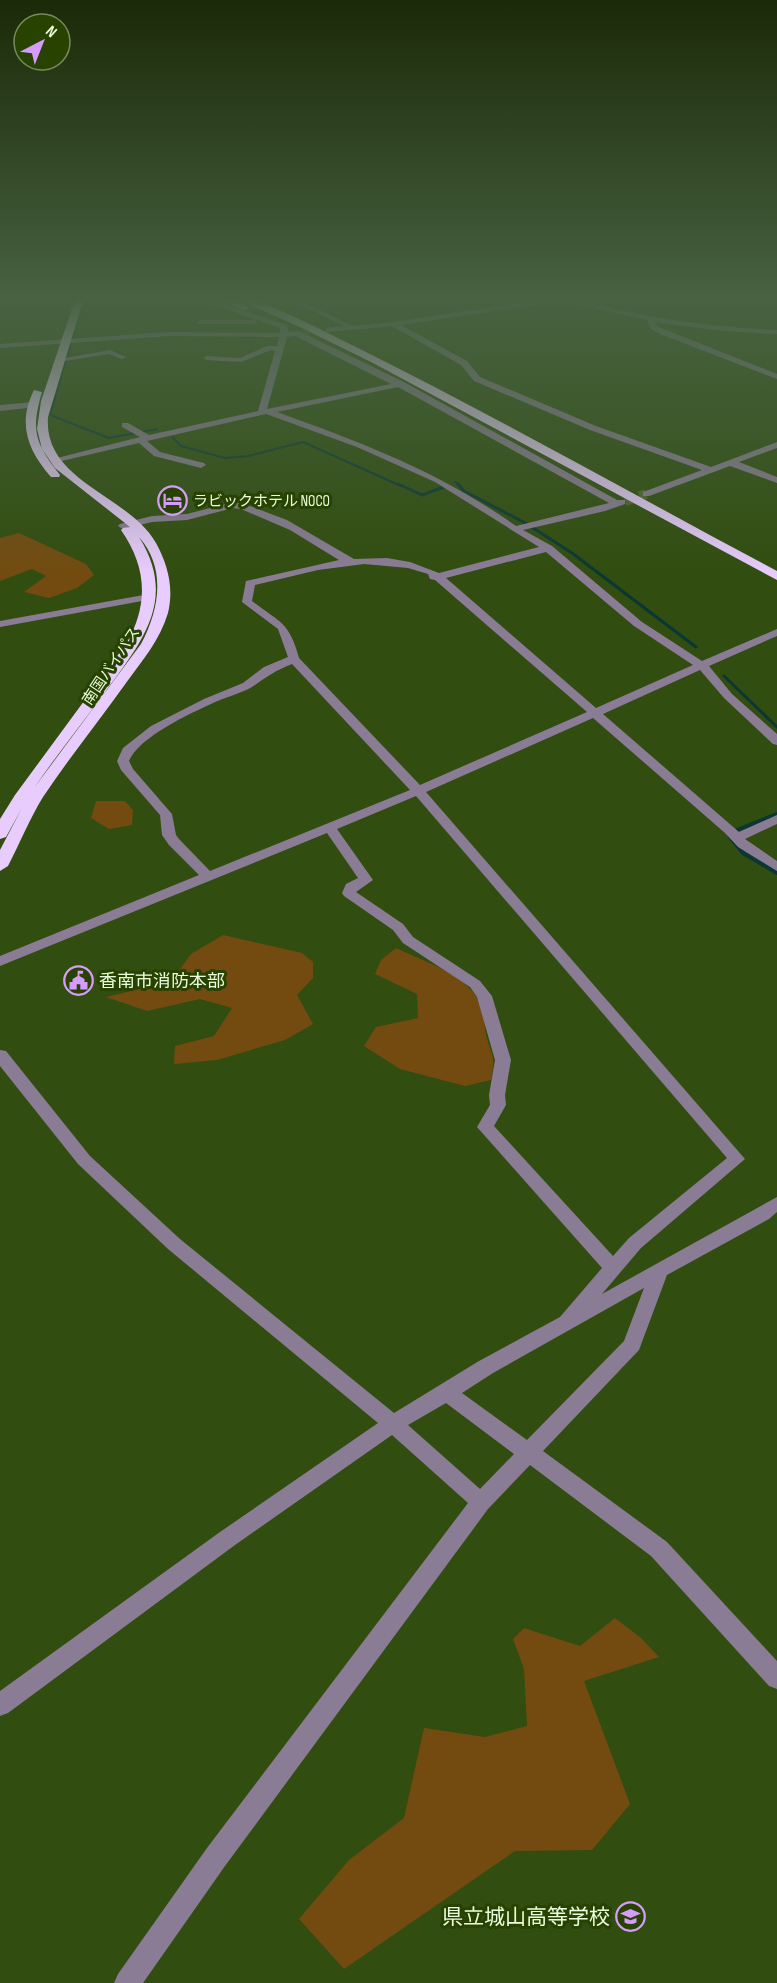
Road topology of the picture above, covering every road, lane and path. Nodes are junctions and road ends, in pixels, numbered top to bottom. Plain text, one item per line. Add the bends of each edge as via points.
1 (41, 390) edge
2 (49, 390) edge
3 (268, 390) edge
4 (376, 390) edge
5 (413, 390) edge
6 (429, 390) edge
7 (502, 390) edge
8 (33, 405) junction
9 (0, 408) edge
10 (268, 412) junction
11 (125, 425) dead end
12 (146, 440) junction
13 (777, 445) edge
14 (56, 461) junction
15 (729, 462) junction
16 (201, 465) dead end
17 (709, 469) junction
18 (777, 480) edge
19 (646, 494) tunnel mouth
20 (129, 524) junction
21 (514, 530) junction
22 (549, 548) junction
23 (350, 561) junction
24 (777, 576) edge
25 (434, 577) junction
26 (149, 597) junction
27 (0, 624) edge
28 (777, 632) edge
29 (294, 659) junction
30 (702, 666) junction
31 (594, 714) junction
32 (777, 741) edge
33 (418, 791) junction
34 (777, 819) edge
35 (330, 828) junction
36 (734, 833) junction
37 (0, 834) edge
38 (0, 866) edge
39 (777, 867) edge
40 (207, 876) junction
41 (0, 961) edge
42 (0, 1055) edge
43 (777, 1203) edge
44 (612, 1268) junction
45 (660, 1271) junction
46 (567, 1322) junction
47 (448, 1393) junction
48 (393, 1424) junction
49 (528, 1451) junction
50 (482, 1502) junction
51 (777, 1678) edge
52 (0, 1705) edge
53 (127, 1983) edge

1 - 8 highway, 南国バイパス
2 - 14 highway, 南国バイパス via 42,430
3 - 10 street via 262,410
4 - 10 street
5 - 21 street via 621,502
6 - 24 highway
7 - 17 street
8 - 9 street
8 - 20 highway, 南国バイパス via 30,434 41,459 63,482
10 - 12 street
10 - 21 street via 360,445 438,480
11 - 12 street
12 - 14 street
12 - 16 street via 158,454
13 - 15 street
14 - 20 highway, 南国バイパス
15 - 17 street
15 - 18 street
17 - 19 street
20 - 23 street via 241,505 261,511 333,555
20 - 26 highway, 南国バイパス via 144,556
20 - 38 highway, 南国バイパス via 148,537 156,551 165,592 160,621 135,665 35,798
21 - 22 street
22 - 25 street
22 - 30 street via 638,624
23 - 25 street via 407,564 432,572
23 - 29 street via 250,583 248,602 279,622 288,634
25 - 31 street
26 - 27 street
26 - 37 highway, 南国バイパス via 146,616 132,647 46,758
28 - 30 street
29 - 33 street
29 - 40 street via 155,729 127,752 123,761 126,770 166,814 174,843
30 - 31 street
30 - 32 street
31 - 33 street
31 - 36 street
33 - 35 street
33 - 44 street via 737,1159 635,1243
34 - 36 street
35 - 40 street
35 - 44 street via 366,880 351,887 349,893 398,927 408,940 475,984 484,996 503,1060 498,1105 485,1127
36 - 39 street via 743,844
40 - 41 street
42 - 48 street via 84,1160 174,1244
43 - 45 street
44 - 46 street
45 - 46 street
45 - 49 street via 632,1345
46 - 47 street
47 - 48 street
47 - 49 street
48 - 50 street
48 - 52 street
49 - 50 street
49 - 51 street via 659,1549
50 - 53 street via 216,1857

